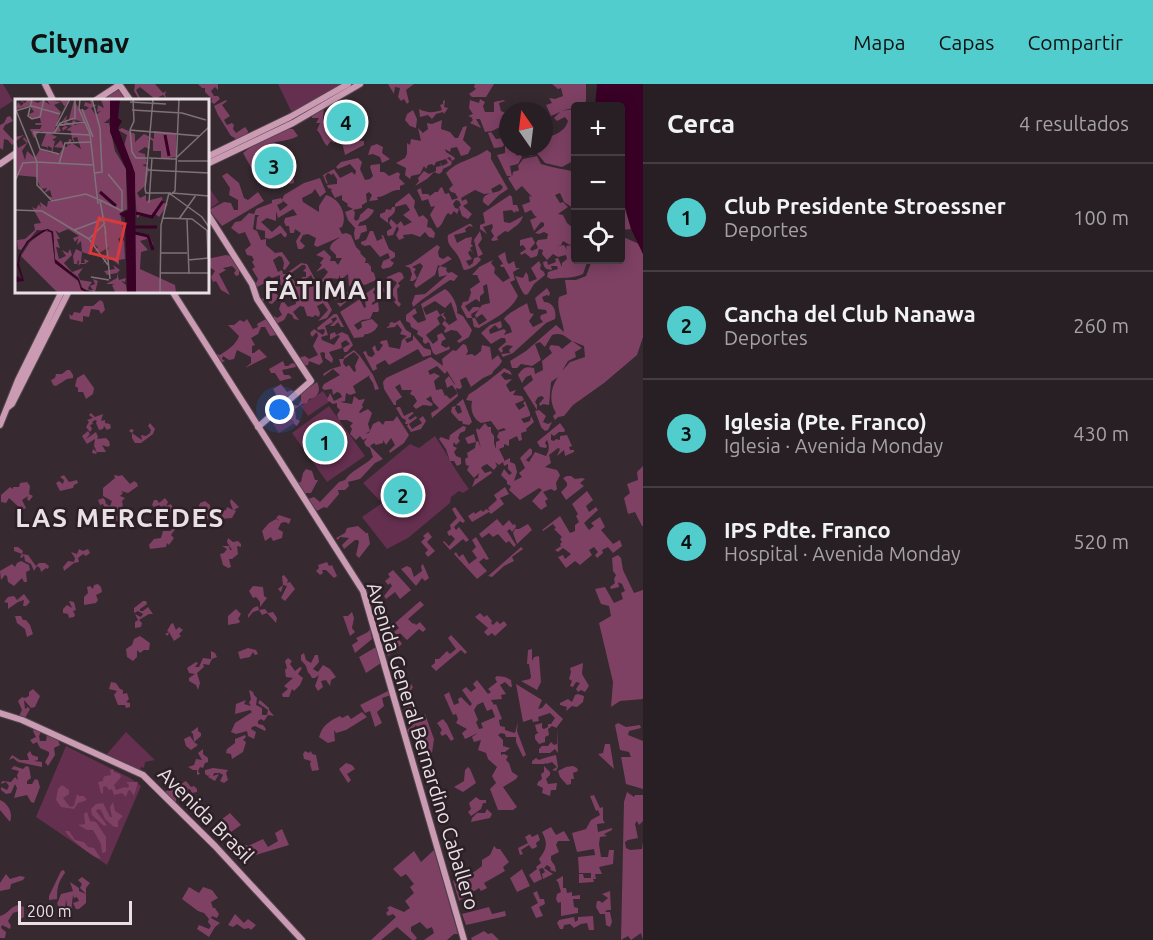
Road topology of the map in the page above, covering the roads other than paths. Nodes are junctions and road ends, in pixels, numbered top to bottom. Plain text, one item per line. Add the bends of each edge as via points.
1 (45, 84) edge
2 (119, 84) edge
3 (348, 84) edge
4 (360, 84) edge
5 (52, 99) edge
6 (97, 99) edge
7 (129, 99) edge
8 (15, 154) edge
9 (208, 157) edge
10 (0, 164) edge
11 (208, 164) edge
12 (208, 215) edge
13 (62, 292) edge
14 (68, 292) edge
15 (173, 292) edge
16 (6, 408) junction
17 (0, 425) edge
18 (258, 427) junction
19 (0, 713) edge
20 (302, 940) edge
21 (464, 940) edge

1 - 5 main road
2 - 6 main road
2 - 7 main road
3 - 9 main road
4 - 11 main road via 293,123
8 - 10 main road
12 - 18 main road via 311,381
13 - 16 main road
14 - 16 main road via 12,404
15 - 18 main road, Avenida General Bernardino Caballero
16 - 17 main road
18 - 21 main road, Avenida General Bernardino Caballero via 363,591
19 - 20 main road, Avenida Brasil via 143,775

